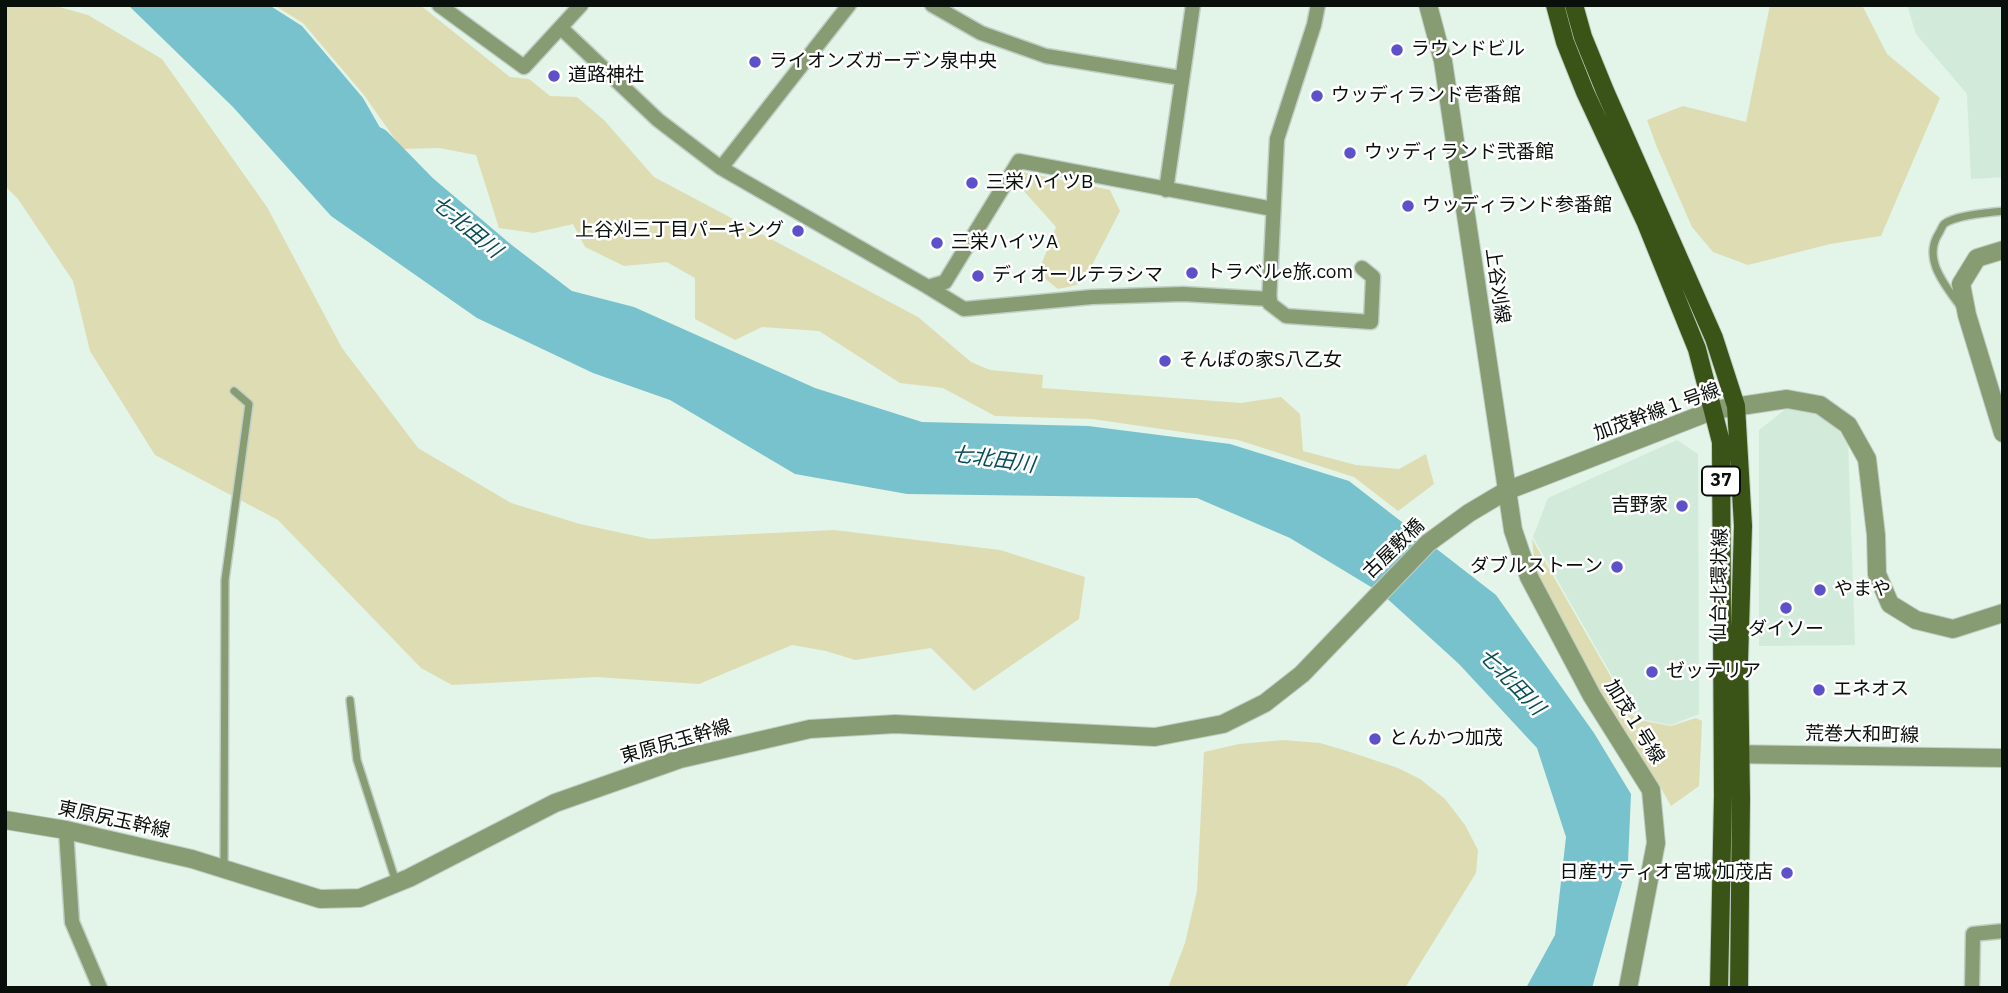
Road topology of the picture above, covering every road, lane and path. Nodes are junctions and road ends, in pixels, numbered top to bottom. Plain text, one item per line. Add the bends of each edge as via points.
1 (439, 5) edge
2 (580, 5) edge
3 (849, 5) edge
4 (932, 5) edge
5 (1193, 5) edge
6 (1318, 5) edge
7 (1428, 5) edge
8 (1555, 5) edge
9 (1574, 5) edge
10 (561, 28) junction
11 (1181, 78) junction
12 (721, 168) junction
13 (1166, 190) junction
14 (1273, 209) junction
15 (2003, 211) edge
16 (2003, 250) edge
17 (1362, 268) dead end
18 (928, 287) junction
19 (1270, 299) junction
20 (1967, 315) junction
21 (234, 391) dead end
22 (1736, 406) junction
23 (1714, 410) junction
24 (2003, 433) edge
25 (1506, 491) junction
26 (1469, 513) joint
27 (2003, 613) edge
28 (1353, 620) joint
29 (350, 700) dead end
30 (1741, 754) junction
31 (1721, 755) junction
32 (2003, 758) edge
33 (5, 820) edge
34 (66, 830) junction
35 (224, 869) junction
36 (397, 883) junction
37 (2003, 931) edge
38 (100, 988) edge
39 (1628, 988) edge
40 (1719, 988) edge
41 (1739, 988) edge
42 (1972, 988) edge

1 - 10 street via 524,67
2 - 10 street
3 - 12 street
4 - 11 street via 981,33 1046,56
5 - 11 street
6 - 14 street via 1277,139
7 - 25 street, 上谷刈線 via 1443,61
8 - 23 main road, 仙台北環状線 / 37 via 1585,92 1646,223 1697,349
9 - 22 main road, 仙台北環状線 / 37 via 1605,91 1714,338
10 - 12 street via 658,120
11 - 13 street
12 - 18 street
13 - 14 street
13 - 18 street via 1019,161 945,282
14 - 19 street
15 - 20 lane via 1945,224 1933,241 1933,264
16 - 20 street via 1977,258 1961,284
17 - 19 street via 1373,277 1371,322 1286,316
18 - 19 street via 964,309 1183,294
20 - 24 street
21 - 35 lane via 249,404 225,580
22 - 23 street, 加茂幹線１号線
22 - 27 street, 加茂幹線１号線 via 1787,399 1820,405 1848,425 1867,459 1877,574 1890,604 1916,620 1954,629
22 - 30 main road, 仙台北環状線 / 37 via 1742,526
23 - 25 street, 加茂幹線１号線
23 - 31 main road, 仙台北環状線 / 37 via 1721,442
25 - 26 street, 加茂幹線１号線
25 - 39 street, 加茂１号線 via 1529,577 1592,696 1651,790 1656,842
26 - 28 street, 古屋敷橋 via 1428,542
28 - 36 street, 東原尻玉幹線 via 1302,674 1265,703 1223,724 1155,737 895,724 810,729 680,759 555,803
29 - 36 lane via 357,760
30 - 31 street, 荒巻大和町線
30 - 32 street, 荒巻大和町線
30 - 41 main road, 仙台北環状線 / 37
31 - 40 main road, 仙台北環状線 / 37
33 - 34 street, 東原尻玉幹線
34 - 35 street, 東原尻玉幹線
34 - 38 street via 72,922
35 - 36 street, 東原尻玉幹線 via 320,899 360,898
37 - 42 street via 1973,934

